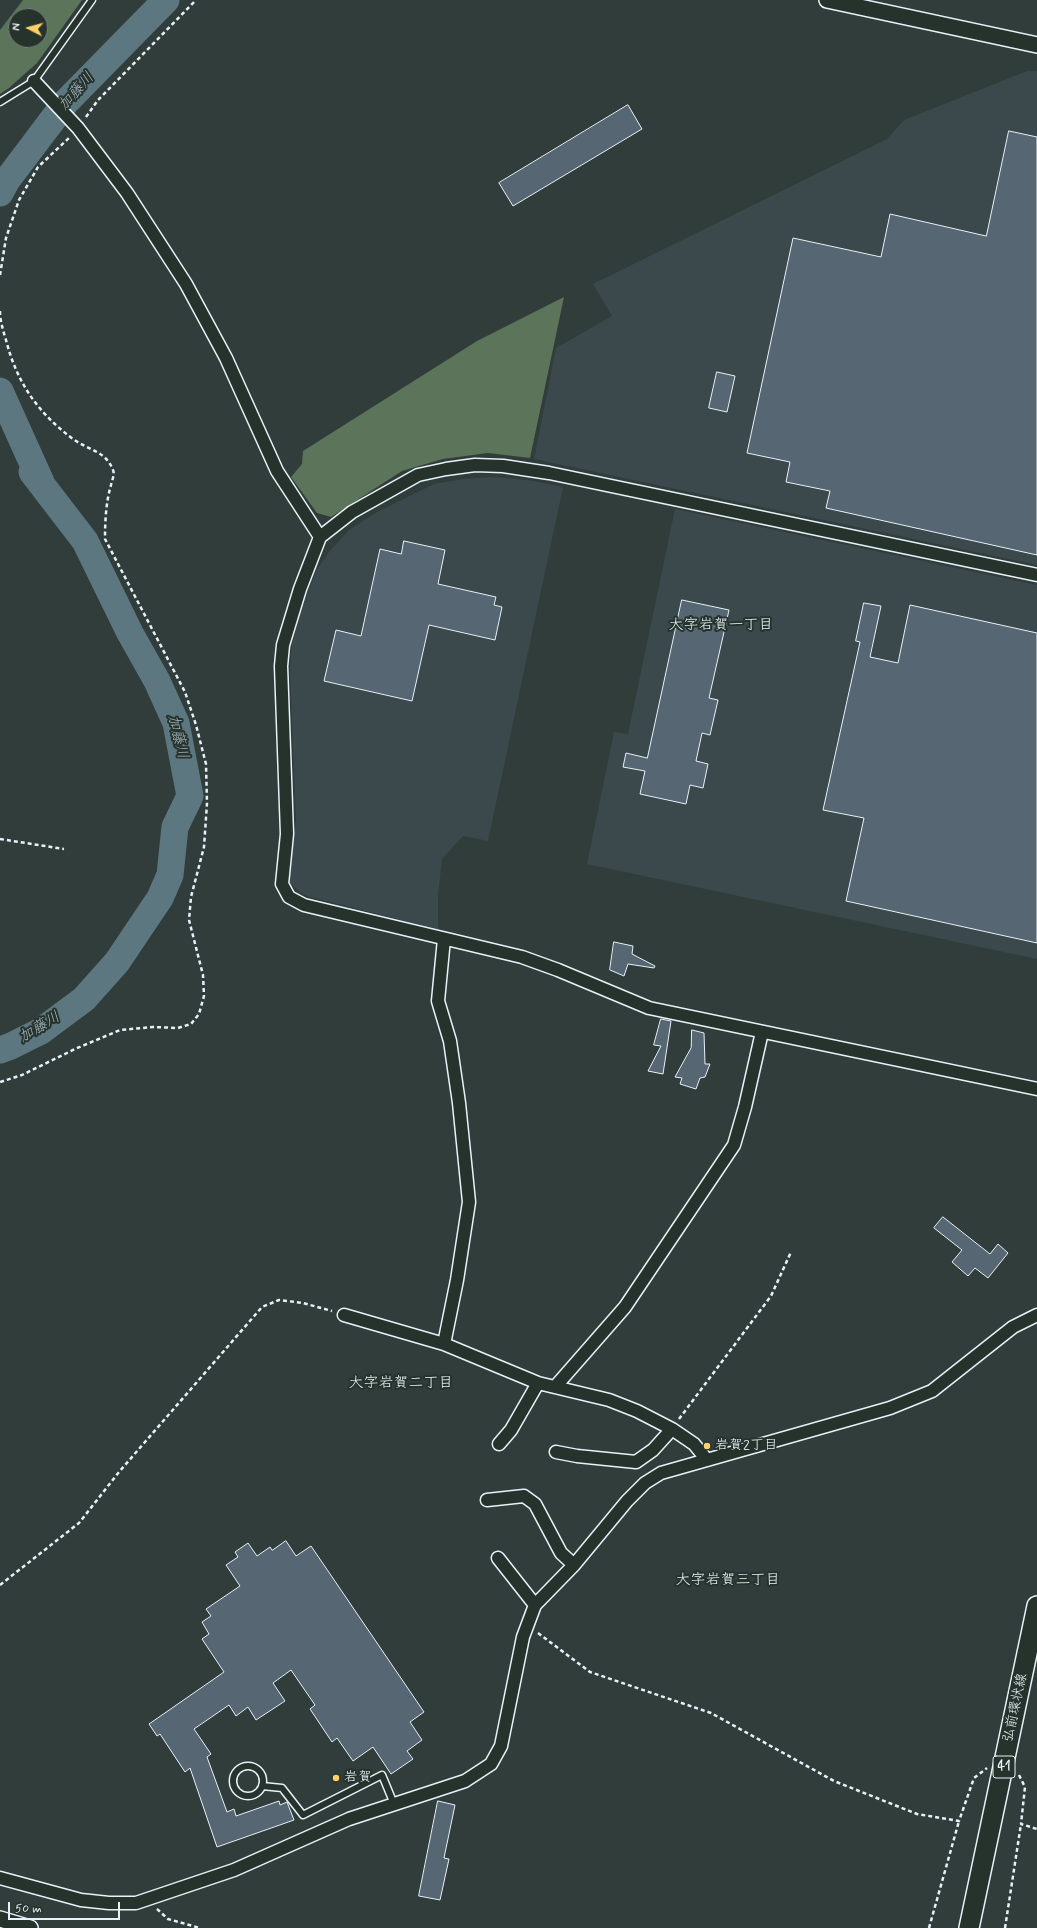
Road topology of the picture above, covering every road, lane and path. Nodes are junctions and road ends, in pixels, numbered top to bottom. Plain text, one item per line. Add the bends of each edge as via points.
1 (92, 0) edge
2 (196, 0) edge
3 (827, 0) edge
4 (1037, 45) edge
5 (34, 81) junction
6 (0, 102) edge
7 (75, 126) junction
8 (0, 275) edge
9 (0, 311) edge
10 (320, 537) junction
11 (1037, 576) edge
12 (0, 839) edge
13 (64, 849) dead end
14 (444, 938) junction
15 (762, 1032) junction
16 (0, 1082) edge
17 (1037, 1090) edge
18 (791, 1252) dead end
19 (344, 1315) joint
20 (1037, 1315) edge
21 (444, 1344) junction
22 (538, 1383) junction
23 (555, 1387) junction
24 (672, 1429) junction
25 (499, 1444) dead end
26 (556, 1452) dead end
27 (707, 1460) junction
28 (487, 1500) dead end
29 (498, 1558) dead end
30 (574, 1565) junction
31 (0, 1585) edge
32 (535, 1605) junction
33 (1037, 1606) edge
34 (527, 1624) junction
35 (1004, 1766) junction
36 (262, 1786) junction
37 (394, 1804) junction
38 (958, 1821) junction
39 (1021, 1824) junction
40 (1037, 1829) edge
41 (0, 1878) edge
42 (154, 1897) junction
43 (0, 1919) edge
44 (30, 1928) edge
45 (200, 1928) edge
46 (929, 1928) edge
47 (969, 1928) edge
48 (1004, 1928) edge

1 - 5 lane
2 - 7 path
3 - 4 street
5 - 6 lane
5 - 7 street
7 - 8 path via 38,167 19,200 6,238
7 - 10 street via 127,193 186,284 226,358 278,472
9 - 16 path via 10,357 26,391 43,413 74,440 95,450 109,462 114,472 105,523 106,539 185,692 206,764 207,803 204,847 191,897 189,920 203,976 204,996 199,1014 191,1024 178,1028 120,1030 22,1075
10 - 11 street via 352,512 418,475 475,465 502,466 550,472
10 - 14 street via 300,589 282,652 287,834 282,884 289,897 304,905
12 - 13 path
14 - 15 street via 522,957 649,1008
14 - 21 street via 438,1001 450,1041 469,1202
15 - 17 street
15 - 23 street via 746,1107 734,1145 625,1307
18 - 24 path via 771,1296
19 - 21 street
19 - 31 path via 302,1303 279,1300 262,1307 119,1472 79,1523
20 - 27 street via 1013,1327 932,1391 890,1408
21 - 22 street
22 - 23 street
22 - 25 street via 511,1430
23 - 24 street via 609,1400 638,1411
24 - 26 street via 653,1450 636,1462
24 - 27 street via 694,1444
27 - 30 street via 661,1473 645,1484
28 - 30 street via 524,1496 535,1504 561,1553
29 - 32 street
30 - 32 street
32 - 34 street
33 - 35 main road, 弘前環状線 / 41
34 - 37 street via 501,1746 491,1764 465,1781
34 - 38 path via 590,1672 711,1713 834,1781 916,1814
35 - 38 path via 984,1768 974,1778
35 - 39 path via 1018,1772 1025,1786
35 - 47 main road, 弘前環状線 / 41
36 - 36 lane via 252,1796 242,1795 234,1789 232,1779 241,1767 251,1766 259,1771
36 - 37 lane via 282,1788 303,1815 382,1775
37 - 42 street via 349,1819 234,1870
38 - 46 path
39 - 40 path
39 - 48 path
41 - 42 street via 81,1900 136,1903
42 - 45 path via 157,1909 168,1919
43 - 44 street

